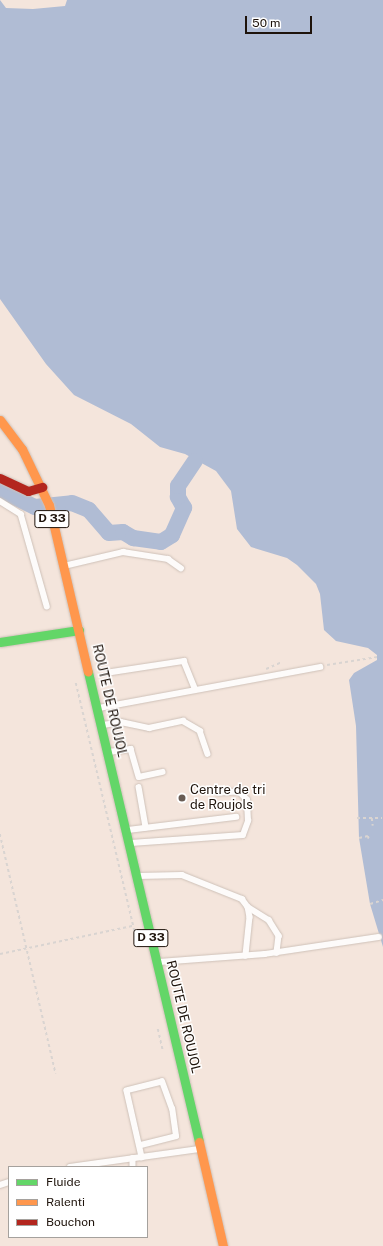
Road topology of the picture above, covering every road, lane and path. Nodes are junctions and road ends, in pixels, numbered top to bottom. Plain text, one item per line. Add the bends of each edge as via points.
1 (0, 420) edge
2 (0, 478) edge
3 (42, 487) junction
4 (0, 501) edge
5 (63, 566) junction
6 (181, 568) dead end
7 (47, 606) dead end
8 (79, 630) junction
9 (0, 642) edge
10 (377, 657) dead end
11 (320, 666) joint
12 (112, 672) dead end
13 (76, 683) dead end
14 (195, 688) junction
15 (97, 709) junction
16 (101, 725) junction
17 (107, 752) junction
18 (208, 754) dead end
19 (162, 772) dead end
20 (139, 787) dead end
21 (219, 793) dead end
22 (236, 817) dead end
23 (357, 818) dead end
24 (372, 818) junction
25 (382, 818) edge
26 (373, 826) dead end
27 (146, 827) junction
28 (125, 830) junction
29 (0, 834) edge
30 (359, 838) dead end
31 (369, 839) dead end
32 (128, 843) junction
33 (136, 876) junction
34 (383, 900) edge
35 (370, 904) dead end
36 (248, 907) junction
37 (132, 926) junction
38 (138, 936) dead end
39 (379, 937) dead end
40 (26, 948) junction
41 (277, 953) junction
42 (0, 954) edge
43 (246, 956) junction
44 (157, 963) junction
45 (156, 1020) dead end
46 (163, 1051) dead end
47 (56, 1074) dead end
48 (141, 1145) junction
49 (201, 1148) junction
50 (142, 1157) junction
51 (133, 1158) junction
52 (77, 1166) edge
53 (133, 1166) edge
54 (223, 1246) edge

1 - 3 main road, D 33
2 - 3 main road via 28,491
3 - 5 main road, D 33
4 - 7 lane via 21,514
5 - 6 lane via 123,552 168,559
5 - 8 main road, D 33
8 - 9 main road
8 - 15 main road, ROUTE DE ROUJOL / D 33
10 - 11 path
11 - 14 lane via 223,686
12 - 14 lane via 184,661
13 - 37 path
14 - 15 lane
15 - 16 main road, ROUTE DE ROUJOL / D 33
16 - 17 main road, ROUTE DE ROUJOL / D 33
16 - 18 lane via 121,722 149,728 183,721 200,731
17 - 19 lane via 131,748 139,777
17 - 28 main road, ROUTE DE ROUJOL / D 33
20 - 27 lane
21 - 32 lane via 239,792 247,800 248,821 243,835
22 - 27 lane
23 - 24 path
24 - 25 path
24 - 26 path
27 - 28 lane
28 - 32 main road, ROUTE DE ROUJOL / D 33
29 - 40 path
30 - 31 path via 368,836
32 - 33 main road, ROUTE DE ROUJOL / D 33
33 - 36 lane via 182,875 200,879 242,899
33 - 44 main road, ROUTE DE ROUJOL / D 33
34 - 35 path
36 - 41 lane via 269,920 279,936
36 - 43 lane
37 - 38 path
37 - 40 path
39 - 41 lane
40 - 42 path
40 - 47 path
41 - 43 lane
43 - 44 lane
44 - 49 main road, ROUTE DE ROUJOL / D 33
45 - 46 path
48 - 48 lane via 127,1091 162,1082 172,1109 176,1136
48 - 50 lane
49 - 50 lane
49 - 54 main road, ROUTE DE ROUJOL / D 33
50 - 51 lane
51 - 52 lane
51 - 53 lane

